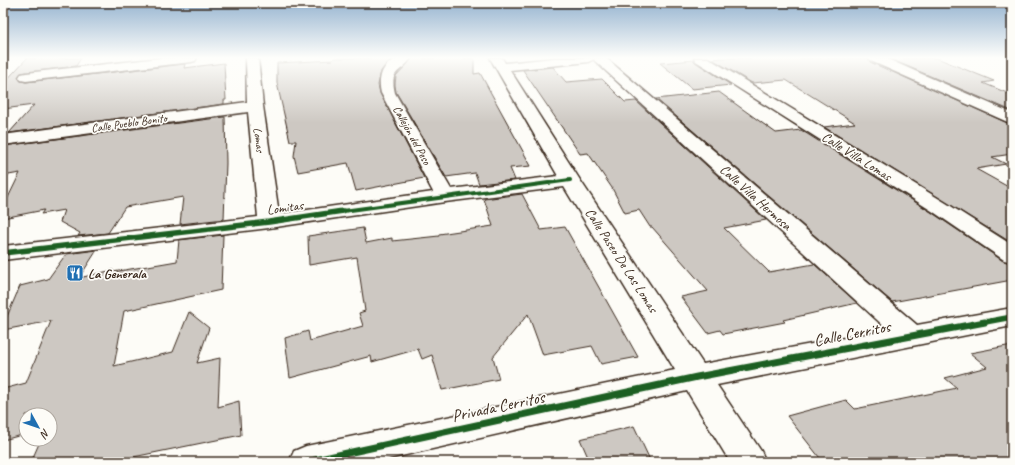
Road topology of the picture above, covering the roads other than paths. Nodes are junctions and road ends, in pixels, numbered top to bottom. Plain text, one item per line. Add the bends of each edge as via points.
1 (253, 80) edge
2 (385, 80) edge
3 (509, 80) edge
4 (623, 80) edge
5 (735, 80) edge
6 (924, 80) edge
7 (254, 106) junction
8 (1012, 119) edge
9 (3, 140) edge
10 (570, 180) junction
11 (445, 196) junction
12 (269, 222) junction
13 (3, 253) edge
14 (1012, 255) edge
15 (1012, 317) edge
16 (912, 336) junction
17 (697, 377) junction
18 (306, 462) edge
19 (749, 462) edge

1 - 7 street, Lomas
2 - 11 street, Callejón del Peso via 388,93
3 - 10 street, Calle Paseo De Las Lomas
4 - 16 street, Calle Villa Hermosa
5 - 14 street, Calle Villa Lomas
6 - 8 street
7 - 9 street, Calle Pueblo Bonito
7 - 12 street, Lomas
10 - 11 street, Lomitas
10 - 17 street, Calle Paseo De Las Lomas
11 - 12 street, Lomitas
12 - 13 street, Lomitas
15 - 16 street, Calle Cerritos
16 - 17 street, Calle Cerritos
17 - 18 street, Privada Cerritos
17 - 19 street, Calle Paseo De Las Lomas

